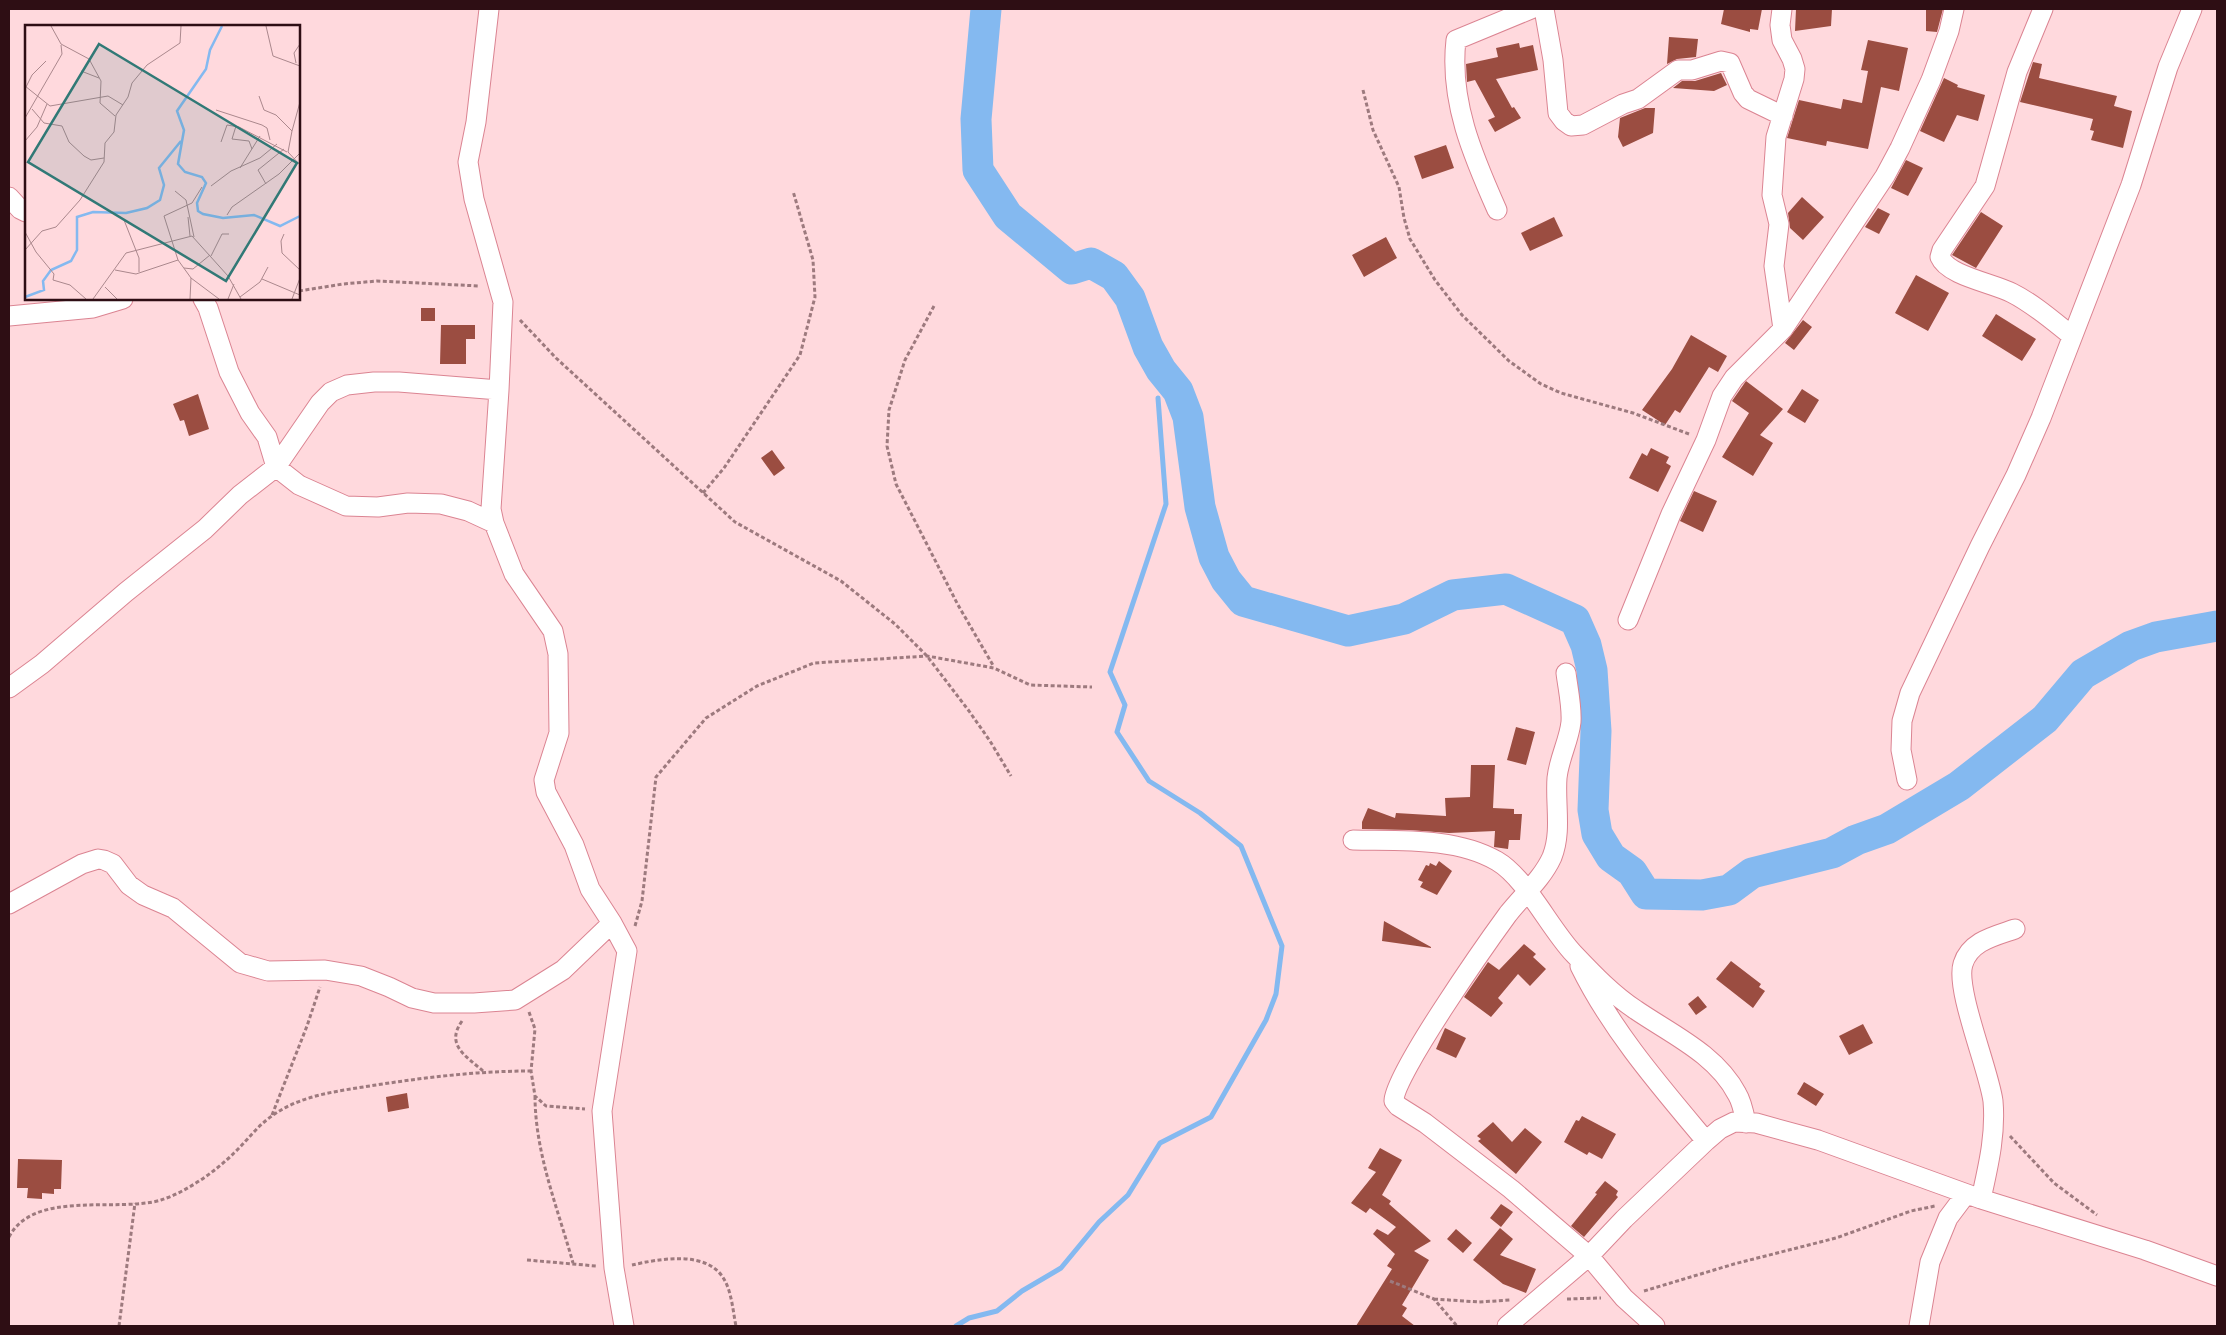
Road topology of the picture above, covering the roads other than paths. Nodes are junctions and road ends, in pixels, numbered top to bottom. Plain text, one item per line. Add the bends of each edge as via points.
1 (489, 9) edge
2 (1531, 9) edge
3 (1544, 9) edge
4 (1782, 9) edge
5 (1954, 9) edge
6 (2043, 9) edge
7 (2192, 9) edge
8 (1783, 116) junction
9 (9, 197) edge
10 (1497, 210) dead end
11 (25, 212) edge
12 (120, 300) edge
13 (204, 300) edge
14 (9, 316) edge
15 (1784, 329) junction
16 (2072, 336) junction
17 (500, 390) junction
18 (276, 467) junction
19 (494, 523) junction
20 (1628, 620) dead end
21 (1566, 673) dead end
22 (9, 688) edge
23 (1907, 780) dead end
24 (1353, 840) dead end
25 (1526, 891) junction
26 (9, 904) edge
27 (612, 923) junction
28 (2015, 929) dead end
29 (1573, 953) junction
30 (1746, 1123) junction
31 (1706, 1141) junction
32 (1973, 1197) junction
33 (1589, 1256) junction
34 (2217, 1276) edge
35 (624, 1326) edge
36 (1507, 1326) edge
37 (1655, 1326) edge
38 (1919, 1326) edge

1 - 17 street via 468,162 474,199 501,295
2 - 10 street via 1456,40 1457,100 1474,158
3 - 8 street via 1558,113 1571,126 1583,125 1638,99 1678,70 1692,70 1721,61 1730,63 1748,99
4 - 8 street via 1782,40 1794,69
5 - 15 street via 1930,80 1900,148
6 - 16 street via 2017,72 1985,186 1940,257 1943,263 1960,273 2018,297 2040,310
7 - 16 street via 2168,67 2131,185
8 - 15 street via 1776,137 1772,195 1780,224 1774,266
9 - 11 street
12 - 14 street via 93,308
13 - 18 street via 229,372 266,436
15 - 20 street via 1734,378 1722,396
16 - 23 street via 2016,476 1910,693 1902,721 1900,750
17 - 18 street via 399,382 347,385 331,392 320,403
17 - 19 street via 491,509
18 - 19 street via 298,485 346,506 378,507 408,502 440,504 468,511
18 - 22 street via 42,664
19 - 27 street via 514,574 553,631 558,654 558,733 544,780 546,792 574,845 590,889
21 - 25 street via 1571,724 1560,757 1556,838 1545,870
24 - 25 street via 1437,844 1482,853 1516,876
25 - 29 street
25 - 33 street via 1484,947 1407,1068 1394,1101 1511,1189
26 - 27 street via 82,864 104,860 113,864 143,895 173,908 240,963 268,971 325,970 361,976 412,998 434,1003 515,1000 563,970
27 - 35 street via 627,951 602,1111 614,1268
28 - 32 street via 1984,939 1971,950 1963,964 1962,979 1992,1100 1993,1120 1991,1154
29 - 30 street via 1618,997 1674,1033 1719,1070 1737,1093
29 - 31 street via 1606,1013
30 - 31 street via 1727,1125
30 - 32 street via 1818,1140
31 - 33 street
32 - 34 street
32 - 38 street via 1948,1218 1930,1262
33 - 36 street
33 - 37 street via 1624,1298

